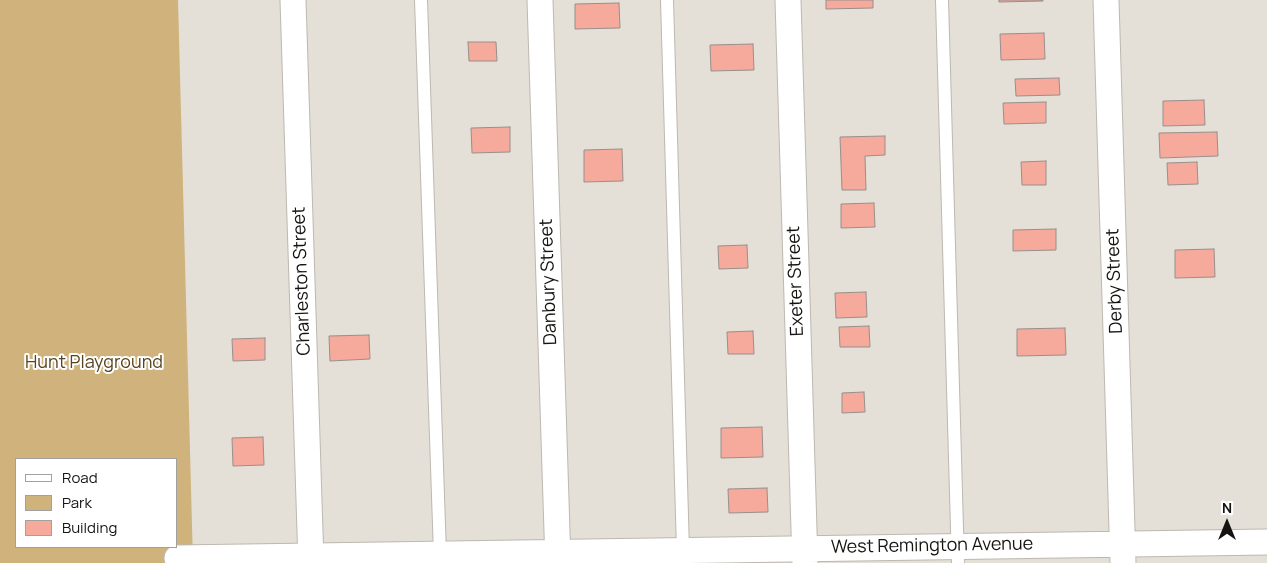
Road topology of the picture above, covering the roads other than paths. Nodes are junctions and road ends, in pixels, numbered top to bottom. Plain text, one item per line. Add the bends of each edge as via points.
1 (293, 0) edge
2 (421, 0) edge
3 (540, 0) edge
4 (667, 0) edge
5 (788, 0) edge
6 (942, 0) edge
7 (1106, 0) edge
8 (1267, 542) edge
9 (683, 550) junction
10 (1123, 553) edge
11 (440, 554) junction
12 (958, 554) edge
13 (805, 556) edge
14 (558, 557) edge
15 (177, 558) dead end
16 (310, 559) edge

1 - 16 street, Charleston Street
2 - 11 lane
3 - 14 street, Danbury Street
4 - 9 lane
5 - 13 street, Exeter Street
6 - 12 lane
7 - 10 street, Derby Street
8 - 10 street, West Remington Avenue
9 - 13 street, West Remington Avenue
9 - 14 street, West Remington Avenue
10 - 12 street, West Remington Avenue
11 - 14 street, West Remington Avenue
11 - 16 street, West Remington Avenue
12 - 13 street, West Remington Avenue
15 - 16 street, West Remington Avenue

